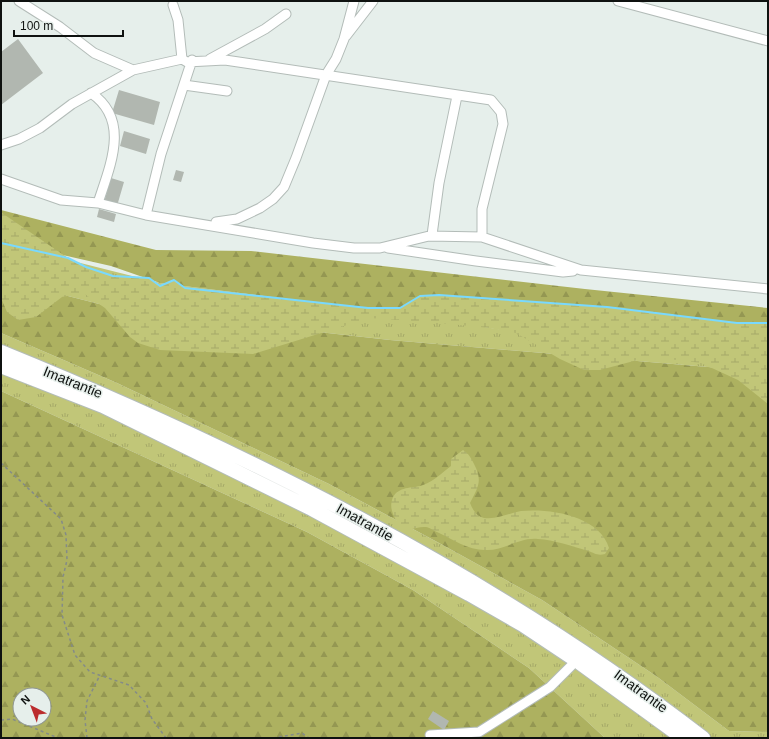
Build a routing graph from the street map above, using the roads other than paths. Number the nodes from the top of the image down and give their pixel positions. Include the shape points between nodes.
1 (19, 1) edge
2 (354, 1) edge
3 (373, 1) edge
4 (618, 1) edge
5 (173, 4) dead end
6 (286, 14) dead end
7 (344, 39) junction
8 (768, 41) edge
9 (182, 59) junction
10 (192, 60) junction
11 (207, 60) junction
12 (133, 70) junction
13 (326, 75) junction
14 (184, 85) junction
15 (227, 91) dead end
16 (91, 93) junction
17 (457, 96) junction
18 (1, 145) edge
19 (1, 179) edge
20 (98, 203) junction
21 (146, 215) junction
22 (198, 222) junction
23 (432, 235) junction
24 (482, 237) junction
25 (384, 247) junction
26 (581, 270) junction
27 (768, 289) edge
28 (1, 352) edge
29 (1, 366) edge
30 (576, 661) junction
31 (430, 735) dead end
32 (683, 738) edge
33 (703, 738) edge

1 - 12 lane via 94,53
2 - 7 lane
3 - 7 lane
4 - 8 lane
5 - 9 lane via 178,20
6 - 11 lane
7 - 13 lane
9 - 10 lane via 187,62
9 - 12 lane
10 - 11 lane
10 - 14 lane
11 - 13 lane via 225,60
12 - 16 lane
13 - 17 lane
13 - 22 lane via 284,187 273,199 237,219
14 - 15 lane
14 - 21 lane via 161,154
16 - 18 lane via 40,128
16 - 20 lane via 102,100 108,109 113,122 114,137 114,151
17 - 23 lane via 436,198
17 - 24 lane via 491,100 501,112 503,124 482,209
19 - 20 lane via 61,200
20 - 21 lane
21 - 22 lane
22 - 25 lane via 354,248
23 - 24 lane
23 - 25 lane
24 - 26 lane
25 - 26 lane via 461,260 563,272
26 - 27 lane
28 - 33 highway, Imatrantie via 108,396 319,497 476,583 587,653 644,692
29 - 30 highway, Imatrantie via 103,406 312,508 469,594
30 - 31 lane via 550,687 479,732
30 - 32 highway, Imatrantie

